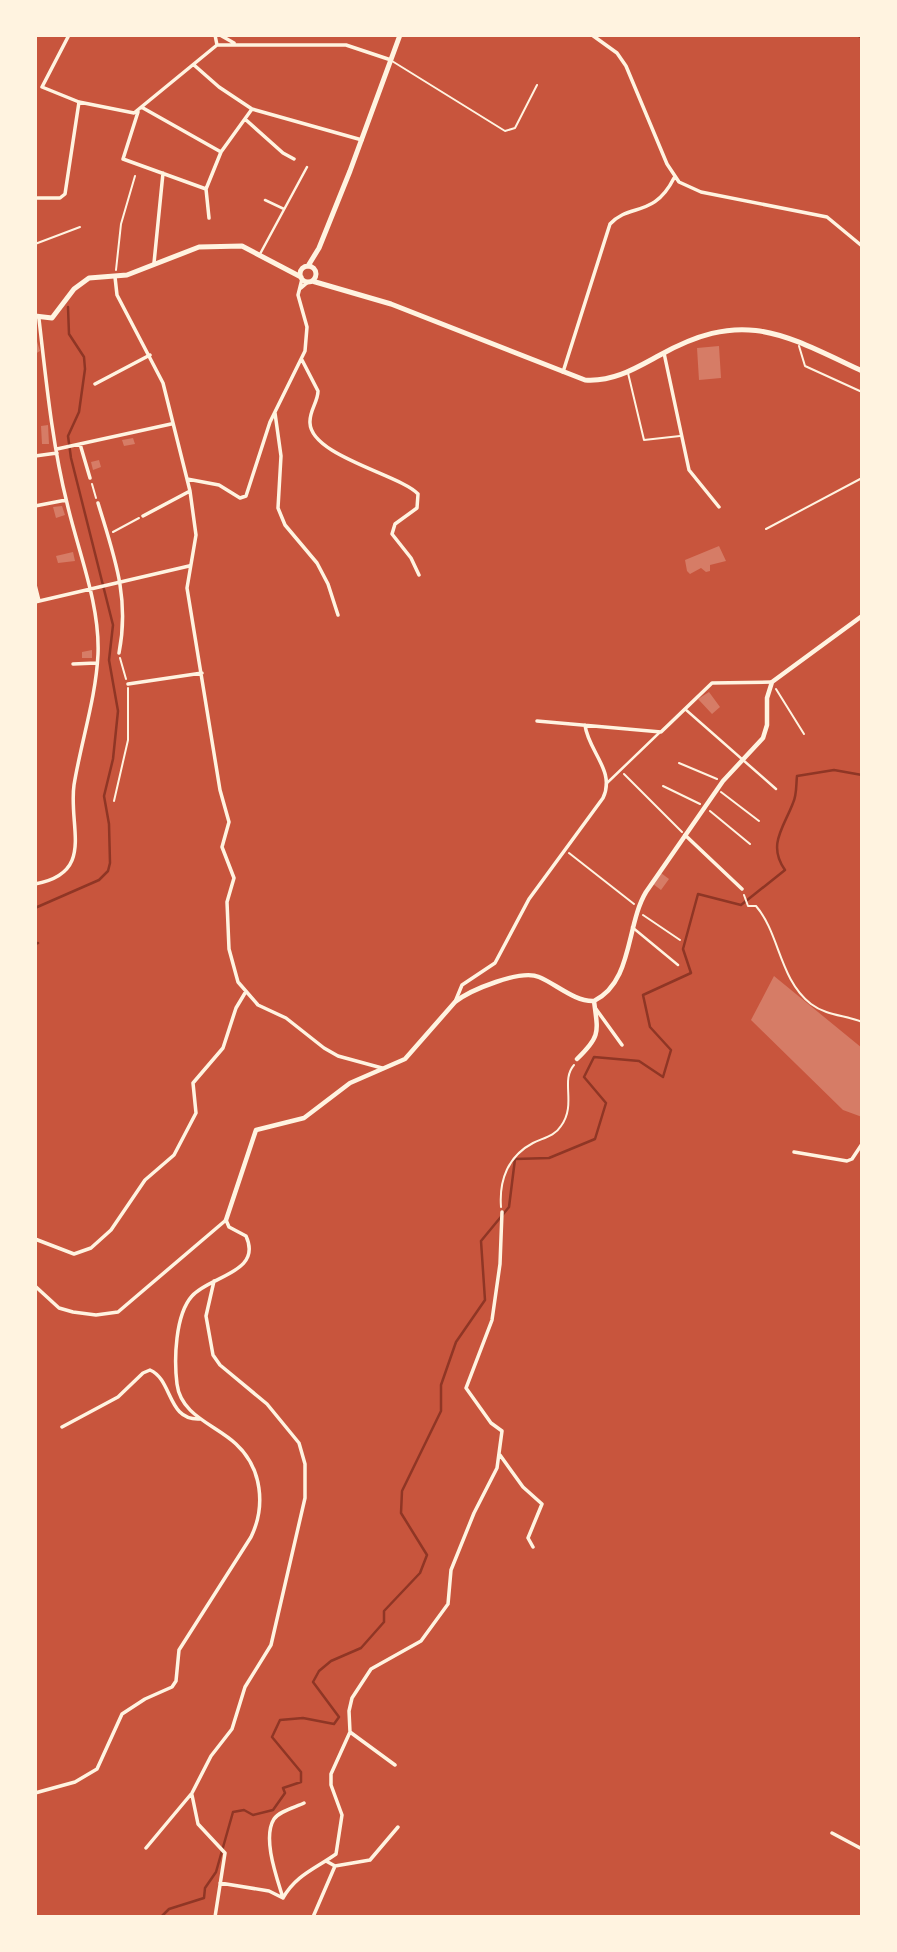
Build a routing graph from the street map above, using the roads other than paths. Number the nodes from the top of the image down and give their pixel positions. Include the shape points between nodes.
1 (69, 35) edge
2 (215, 35) edge
3 (220, 35) edge
4 (400, 35) edge
5 (592, 35) edge
6 (235, 44) junction
7 (217, 45) junction
8 (391, 60) junction
9 (193, 64) junction
10 (537, 85) dead end
11 (79, 102) junction
12 (143, 108) junction
13 (252, 108) junction
14 (138, 113) junction
15 (245, 119) junction
16 (362, 140) junction
17 (221, 152) junction
18 (294, 159) dead end
19 (307, 167) dead end
20 (163, 173) junction
21 (674, 178) junction
22 (206, 189) junction
23 (35, 198) edge
24 (265, 200) dead end
25 (284, 209) junction
26 (209, 218) dead end
27 (862, 246) edge
28 (319, 248) junction
29 (260, 254) junction
30 (154, 263) junction
31 (305, 267) junction
32 (289, 271) junction
33 (115, 276) junction
34 (309, 277) junction
35 (37, 318) edge
36 (798, 341) junction
37 (664, 353) junction
38 (150, 355) junction
39 (302, 360) junction
40 (862, 371) edge
41 (628, 373) junction
42 (563, 374) junction
43 (95, 384) dead end
44 (862, 392) edge
45 (275, 411) junction
46 (171, 424) junction
47 (681, 436) junction
48 (77, 444) junction
49 (57, 451) junction
50 (35, 456) edge
51 (90, 478) road end
52 (862, 478) edge
53 (187, 479) junction
54 (190, 491) junction
55 (66, 500) junction
56 (98, 503) road end
57 (35, 506) edge
58 (719, 507) dead end
59 (143, 516) road end
60 (766, 529) dead end
61 (189, 566) junction
62 (419, 575) dead end
63 (121, 581) junction
64 (35, 585) edge
65 (89, 588) junction
66 (37, 601) edge
67 (338, 614) dead end
68 (862, 616) edge
69 (119, 653) road end
70 (96, 663) junction
71 (74, 664) dead end
72 (202, 673) junction
73 (772, 682) junction
74 (128, 684) road end
75 (685, 709) junction
76 (537, 721) dead end
77 (585, 724) junction
78 (661, 732) junction
79 (740, 761) junction
80 (606, 784) junction
81 (776, 789) dead end
82 (685, 835) junction
83 (35, 884) edge
84 (742, 889) dead end
85 (632, 927) junction
86 (678, 965) dead end
87 (245, 993) junction
88 (455, 1002) junction
89 (595, 1004) junction
90 (622, 1045) dead end
91 (578, 1059) road end
92 (384, 1069) junction
93 (862, 1144) edge
94 (794, 1152) dead end
95 (502, 1212) road end
96 (226, 1220) junction
97 (35, 1239) edge
98 (214, 1281) junction
99 (35, 1286) edge
100 (200, 1419) junction
101 (62, 1427) dead end
102 (500, 1455) junction
103 (533, 1547) dead end
104 (350, 1732) junction
105 (395, 1766) dead end
106 (35, 1793) edge
107 (192, 1793) junction
108 (304, 1803) dead end
109 (398, 1827) dead end
110 (832, 1833) dead end
111 (146, 1848) dead end
112 (862, 1849) edge
113 (326, 1861) junction
114 (335, 1866) junction
115 (220, 1883) junction
116 (283, 1898) junction
117 (215, 1917) edge
118 (313, 1917) edge

1 - 11 street via 43,88
2 - 7 street
3 - 6 street
4 - 8 main road
5 - 21 street via 617,53 626,66
6 - 7 street
6 - 8 street via 346,45
7 - 9 street
8 - 10 lane via 505,131 515,128
8 - 16 main road
9 - 12 street
9 - 13 street
11 - 14 street
11 - 23 street via 65,194
12 - 14 street
12 - 17 street
13 - 15 street
13 - 16 street
14 - 20 street via 122,156 127,162
15 - 17 street
15 - 18 street
16 - 28 main road
17 - 22 street
19 - 25 street
20 - 22 street
20 - 30 street
21 - 27 street via 701,192 827,217
21 - 42 street via 651,205 610,224
22 - 26 street
24 - 25 street
25 - 29 street
28 - 31 main road
28 - 34 main road
29 - 30 main road via 242,246 211,245
29 - 32 main road
30 - 33 main road
31 - 32 main road
31 - 34 main road
31 - 34 main road
32 - 34 main road
33 - 35 main road via 89,278 74,289 56,316
33 - 38 street via 117,295
34 - 39 street via 299,290 307,332
34 - 42 main road via 391,304
35 - 49 street
36 - 37 main road via 762,330 737,329 701,334
36 - 40 main road
36 - 44 lane via 805,366
37 - 41 main road
37 - 47 street
38 - 43 street
38 - 46 street via 163,383
39 - 45 street
39 - 62 street via 318,391 310,419 314,433 355,464 418,494 417,508 395,524 392,534
41 - 42 main road via 591,381
41 - 47 lane via 644,440
45 - 53 street via 247,494 241,498 219,485
45 - 67 street via 281,456 278,508 285,525 317,563
46 - 48 street
46 - 53 street
47 - 58 street via 689,470
48 - 49 street
48 - 51 street
49 - 50 street
49 - 55 street
52 - 60 lane
53 - 54 street
54 - 59 street
54 - 61 street via 196,531
55 - 57 street
55 - 65 street
56 - 63 street
61 - 63 street
61 - 72 street via 187,588
63 - 65 street
63 - 69 street via 125,615
64 - 66 street
65 - 66 street
65 - 70 street
68 - 73 street
70 - 71 street
70 - 83 street via 74,785 76,852 54,879
72 - 74 street
72 - 87 street via 229,822 222,845 234,878 227,902 230,959
73 - 75 street via 712,683
73 - 79 street via 766,732
75 - 78 street
75 - 79 street
76 - 77 street
77 - 78 street
77 - 80 street via 606,772
78 - 80 street
79 - 81 street
79 - 82 street
80 - 88 street via 597,808 529,899 498,958 462,985
82 - 84 street
82 - 85 street via 637,909
85 - 86 street
85 - 89 street via 616,979
87 - 92 street via 262,1009 286,1018 334,1054
87 - 97 street via 223,1048 193,1083 198,1107 174,1155 145,1180 111,1230 91,1248 74,1254
88 - 89 street via 477,989 534,975
88 - 92 street via 409,1056
89 - 90 street
89 - 91 street via 597,1035
92 - 96 street via 350,1083 304,1118 256,1130
93 - 94 street via 847,1161
95 - 102 street via 492,1320 466,1388 502,1432
96 - 98 street via 231,1229 246,1236 249,1254 240,1268
96 - 99 street via 125,1308 96,1315 59,1308
98 - 100 street via 190,1299 178,1342 178,1391
98 - 107 street via 206,1316 215,1358 286,1424 302,1452 306,1481 303,1520 271,1645 245,1687 232,1730 211,1755
100 - 101 street via 180,1412 150,1370 118,1397
100 - 106 street via 237,1445 253,1466 261,1500 254,1531 179,1650 172,1687 122,1714 97,1769 75,1782
102 - 103 street via 541,1504 528,1538
102 - 104 street via 451,1570 448,1604 421,1640 373,1667 360,1683 349,1711
104 - 105 street
104 - 113 street via 331,1774 342,1830 336,1854
107 - 111 street
107 - 115 street via 198,1824 225,1852
108 - 116 street via 273,1822 271,1859
109 - 114 street via 373,1859
110 - 112 street
113 - 114 street
113 - 116 street via 304,1872
114 - 118 street
115 - 116 street via 269,1891
115 - 117 street

